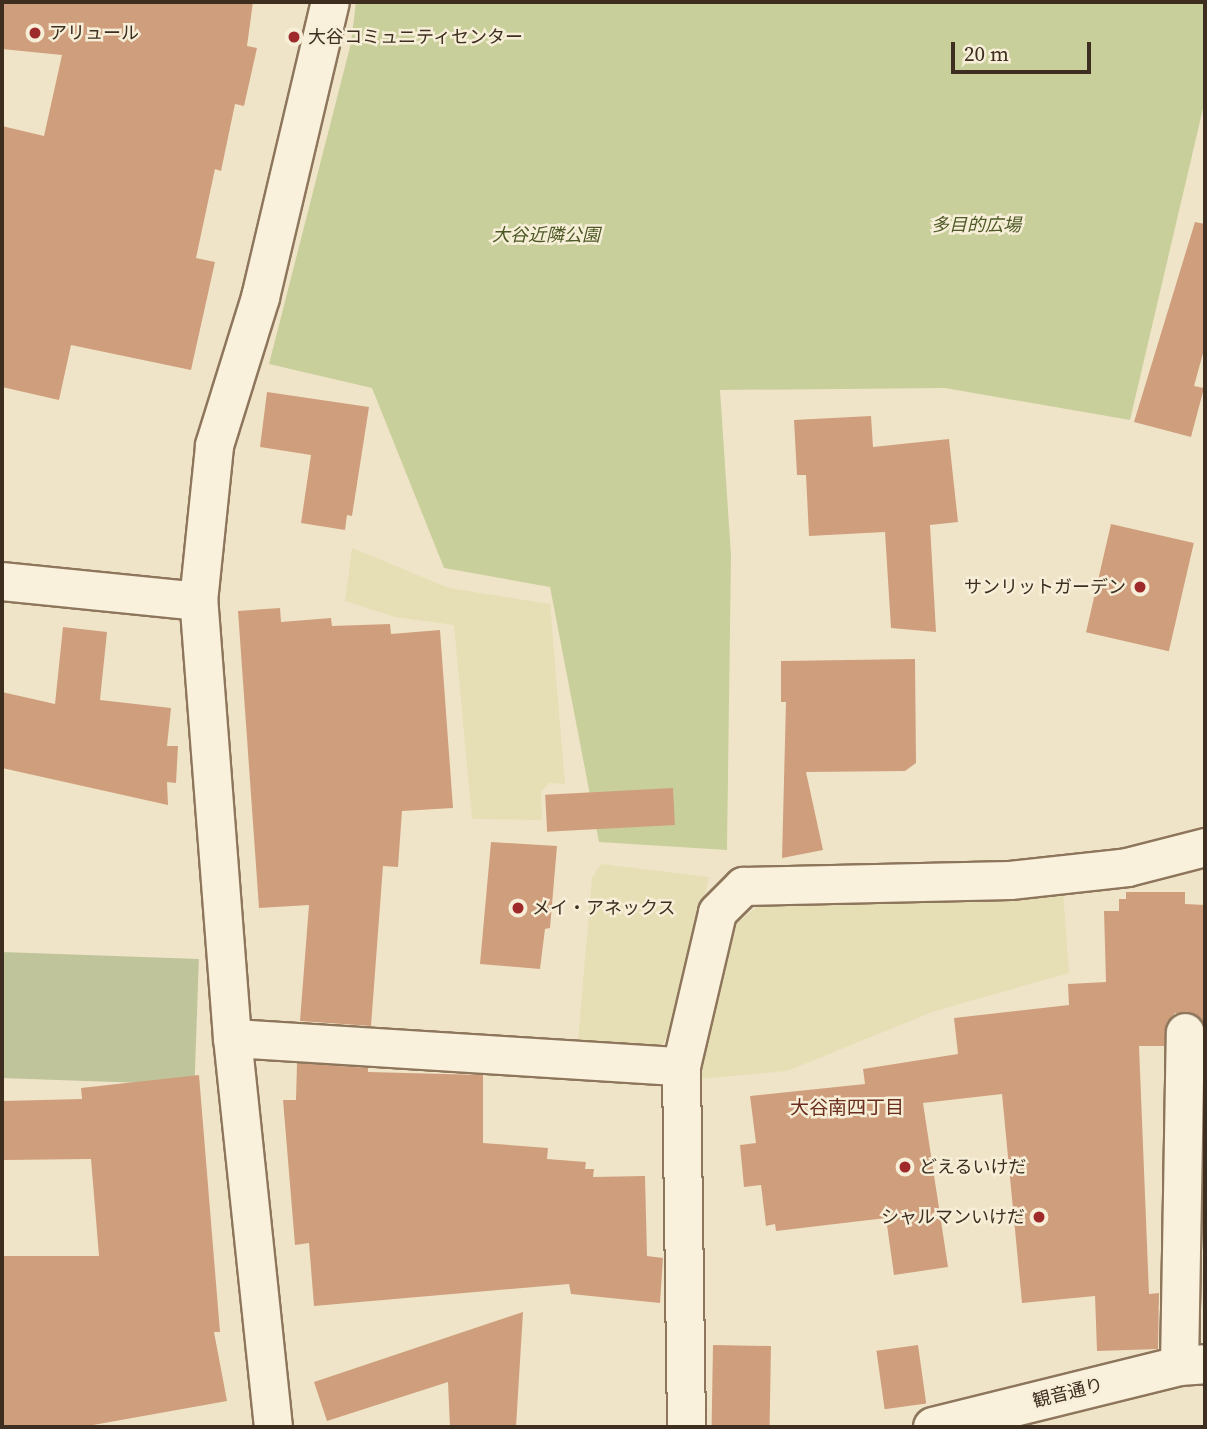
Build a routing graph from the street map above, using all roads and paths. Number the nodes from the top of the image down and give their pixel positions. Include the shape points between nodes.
1 (330, 2) edge
2 (2, 581) edge
3 (198, 601) junction
4 (1205, 847) edge
5 (1185, 1032) dead end
6 (232, 1038) junction
7 (681, 1066) junction
8 (1195, 1079) edge
9 (1192, 1365) edge
10 (273, 1427) edge
11 (686, 1427) edge
12 (933, 1427) edge

1 - 3 street via 260,297 214,445
2 - 3 street
3 - 6 street
4 - 7 street via 1127,867 1010,880 743,886 717,912
5 - 8 street
6 - 7 street
6 - 10 street
7 - 11 street
8 - 9 street
9 - 12 main road, 観音通り

